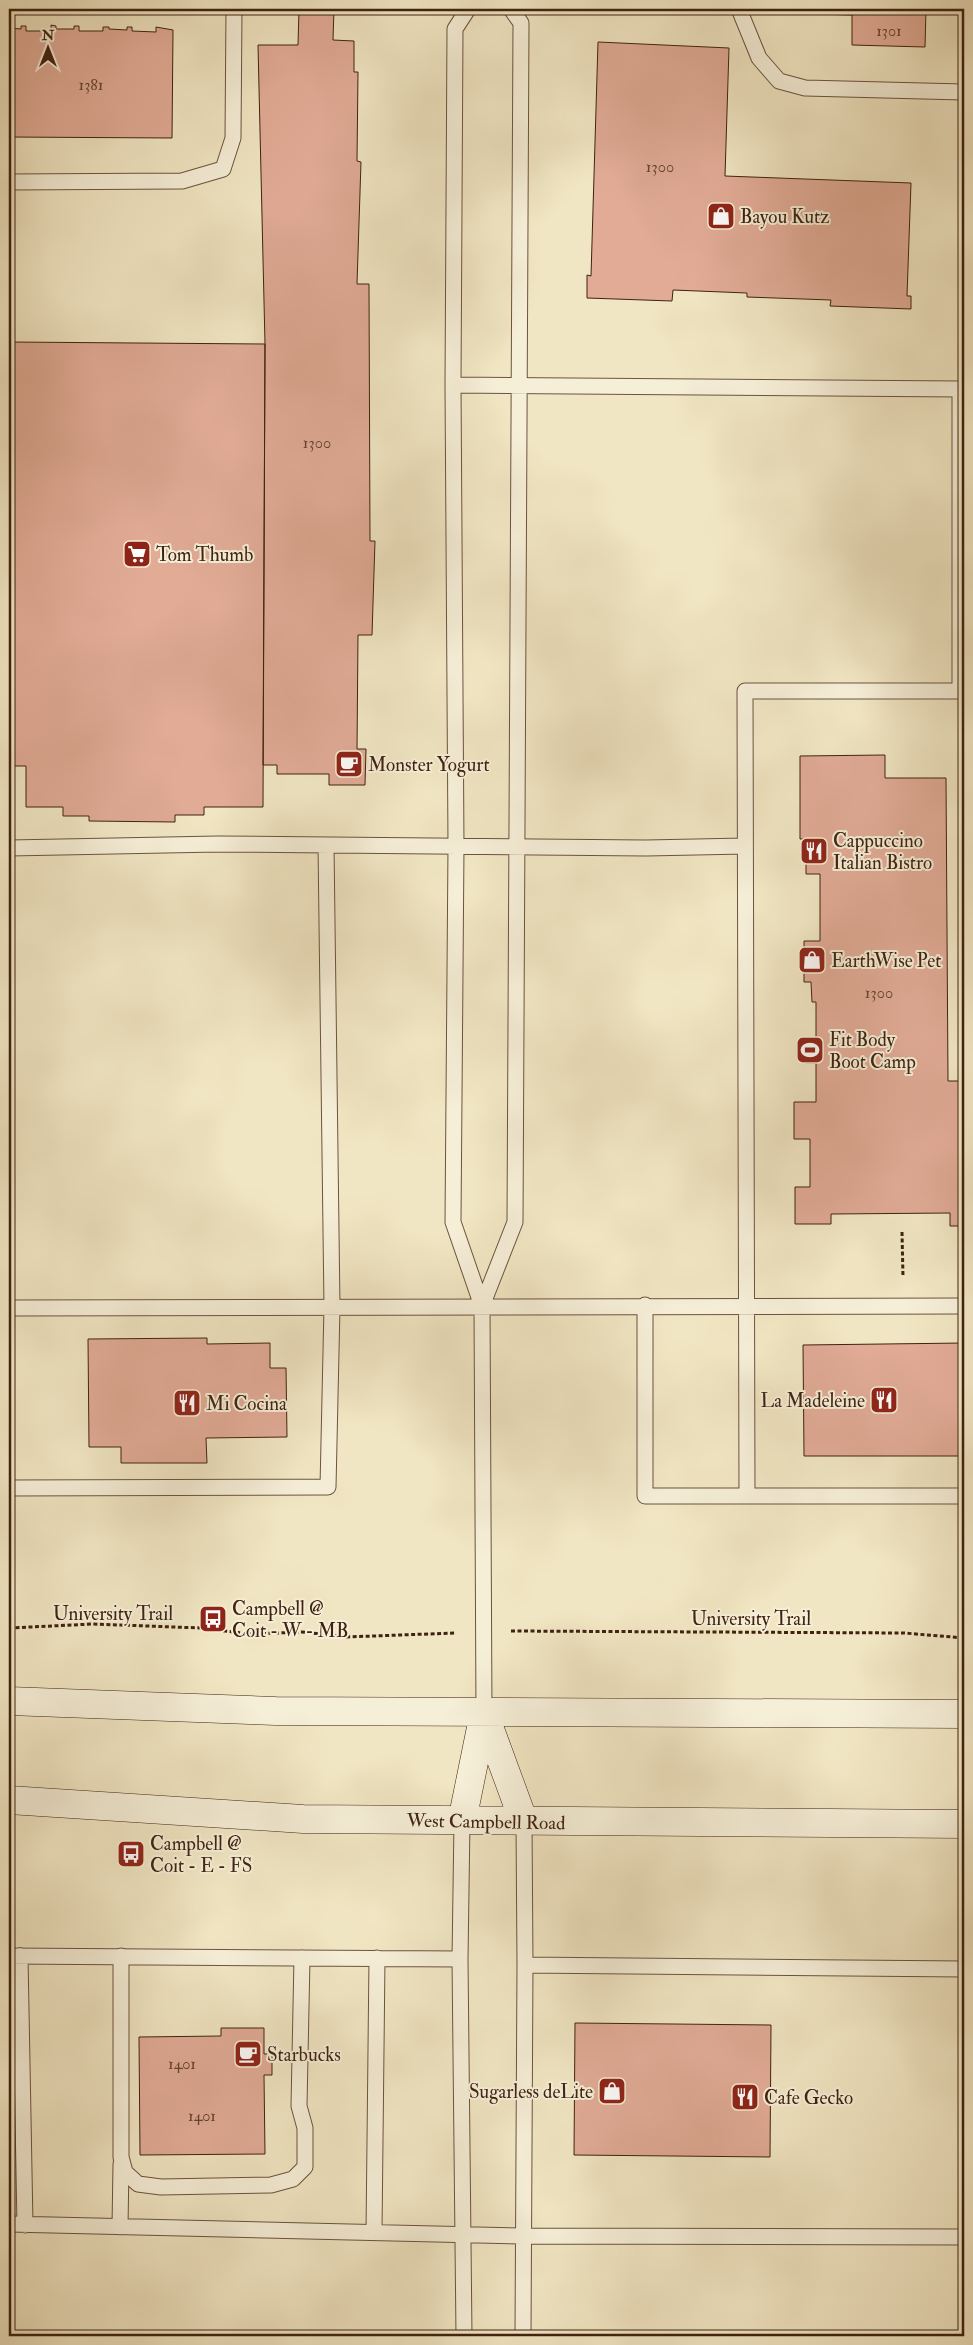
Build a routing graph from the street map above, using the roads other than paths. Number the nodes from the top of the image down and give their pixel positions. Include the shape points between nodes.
1 (234, 9) edge
2 (468, 9) edge
3 (511, 9) edge
4 (739, 9) edge
5 (964, 90) edge
6 (9, 182) edge
7 (453, 384) junction
8 (518, 386) junction
9 (326, 845) junction
10 (456, 846) junction
11 (516, 846) junction
12 (745, 846) junction
13 (9, 848) edge
14 (645, 1305) junction
15 (482, 1306) junction
16 (747, 1306) junction
17 (964, 1306) edge
18 (332, 1307) junction
19 (9, 1308) edge
20 (9, 1488) edge
21 (747, 1496) junction
22 (964, 1496) edge
23 (9, 1701) edge
24 (484, 1714) junction
25 (964, 1714) edge
26 (9, 1800) edge
27 (462, 1821) junction
28 (524, 1822) junction
29 (964, 1824) edge
30 (14, 1956) edge
31 (121, 1956) junction
32 (302, 1958) junction
33 (376, 1958) junction
34 (460, 1959) junction
35 (525, 1966) junction
36 (964, 1969) edge
37 (121, 2157) junction
38 (9, 2224) edge
39 (24, 2225) junction
40 (120, 2227) junction
41 (374, 2232) junction
42 (464, 2234) junction
43 (523, 2236) junction
44 (964, 2237) edge
45 (464, 2336) edge
46 (523, 2336) edge

1 - 6 lane via 233,138 223,169 182,181
2 - 7 lane via 455,29
3 - 8 lane via 521,23
4 - 5 lane via 759,58 779,81 805,88
7 - 8 lane
7 - 10 lane
8 - 11 lane
8 - 12 lane via 960,389 960,691 746,691
9 - 10 lane
9 - 13 lane
9 - 18 lane
10 - 11 lane
10 - 15 lane via 453,1222
11 - 12 lane
11 - 15 lane via 515,1222
12 - 16 lane
14 - 15 lane
14 - 16 lane
14 - 21 lane via 645,1496
15 - 18 lane
15 - 24 lane
16 - 17 lane
16 - 21 lane
18 - 19 lane
18 - 20 lane via 328,1487
21 - 22 lane
23 - 24 main road via 276,1711
24 - 25 main road
24 - 27 main road
24 - 28 main road
26 - 27 main road, West Campbell Road via 303,1819
27 - 28 main road, West Campbell Road
27 - 34 lane
28 - 29 main road, West Campbell Road
28 - 35 lane
30 - 31 lane
30 - 39 lane
31 - 32 lane
31 - 37 lane
32 - 33 lane
32 - 37 lane via 299,2106 305,2128 305,2168 293,2178 271,2185 161,2187 138,2184 125,2172
33 - 34 lane
33 - 41 lane
34 - 42 lane
35 - 36 lane
35 - 43 lane
37 - 40 lane
38 - 39 lane
39 - 40 lane
40 - 41 lane
41 - 42 lane
42 - 43 lane
42 - 45 lane
43 - 44 lane
43 - 46 lane

